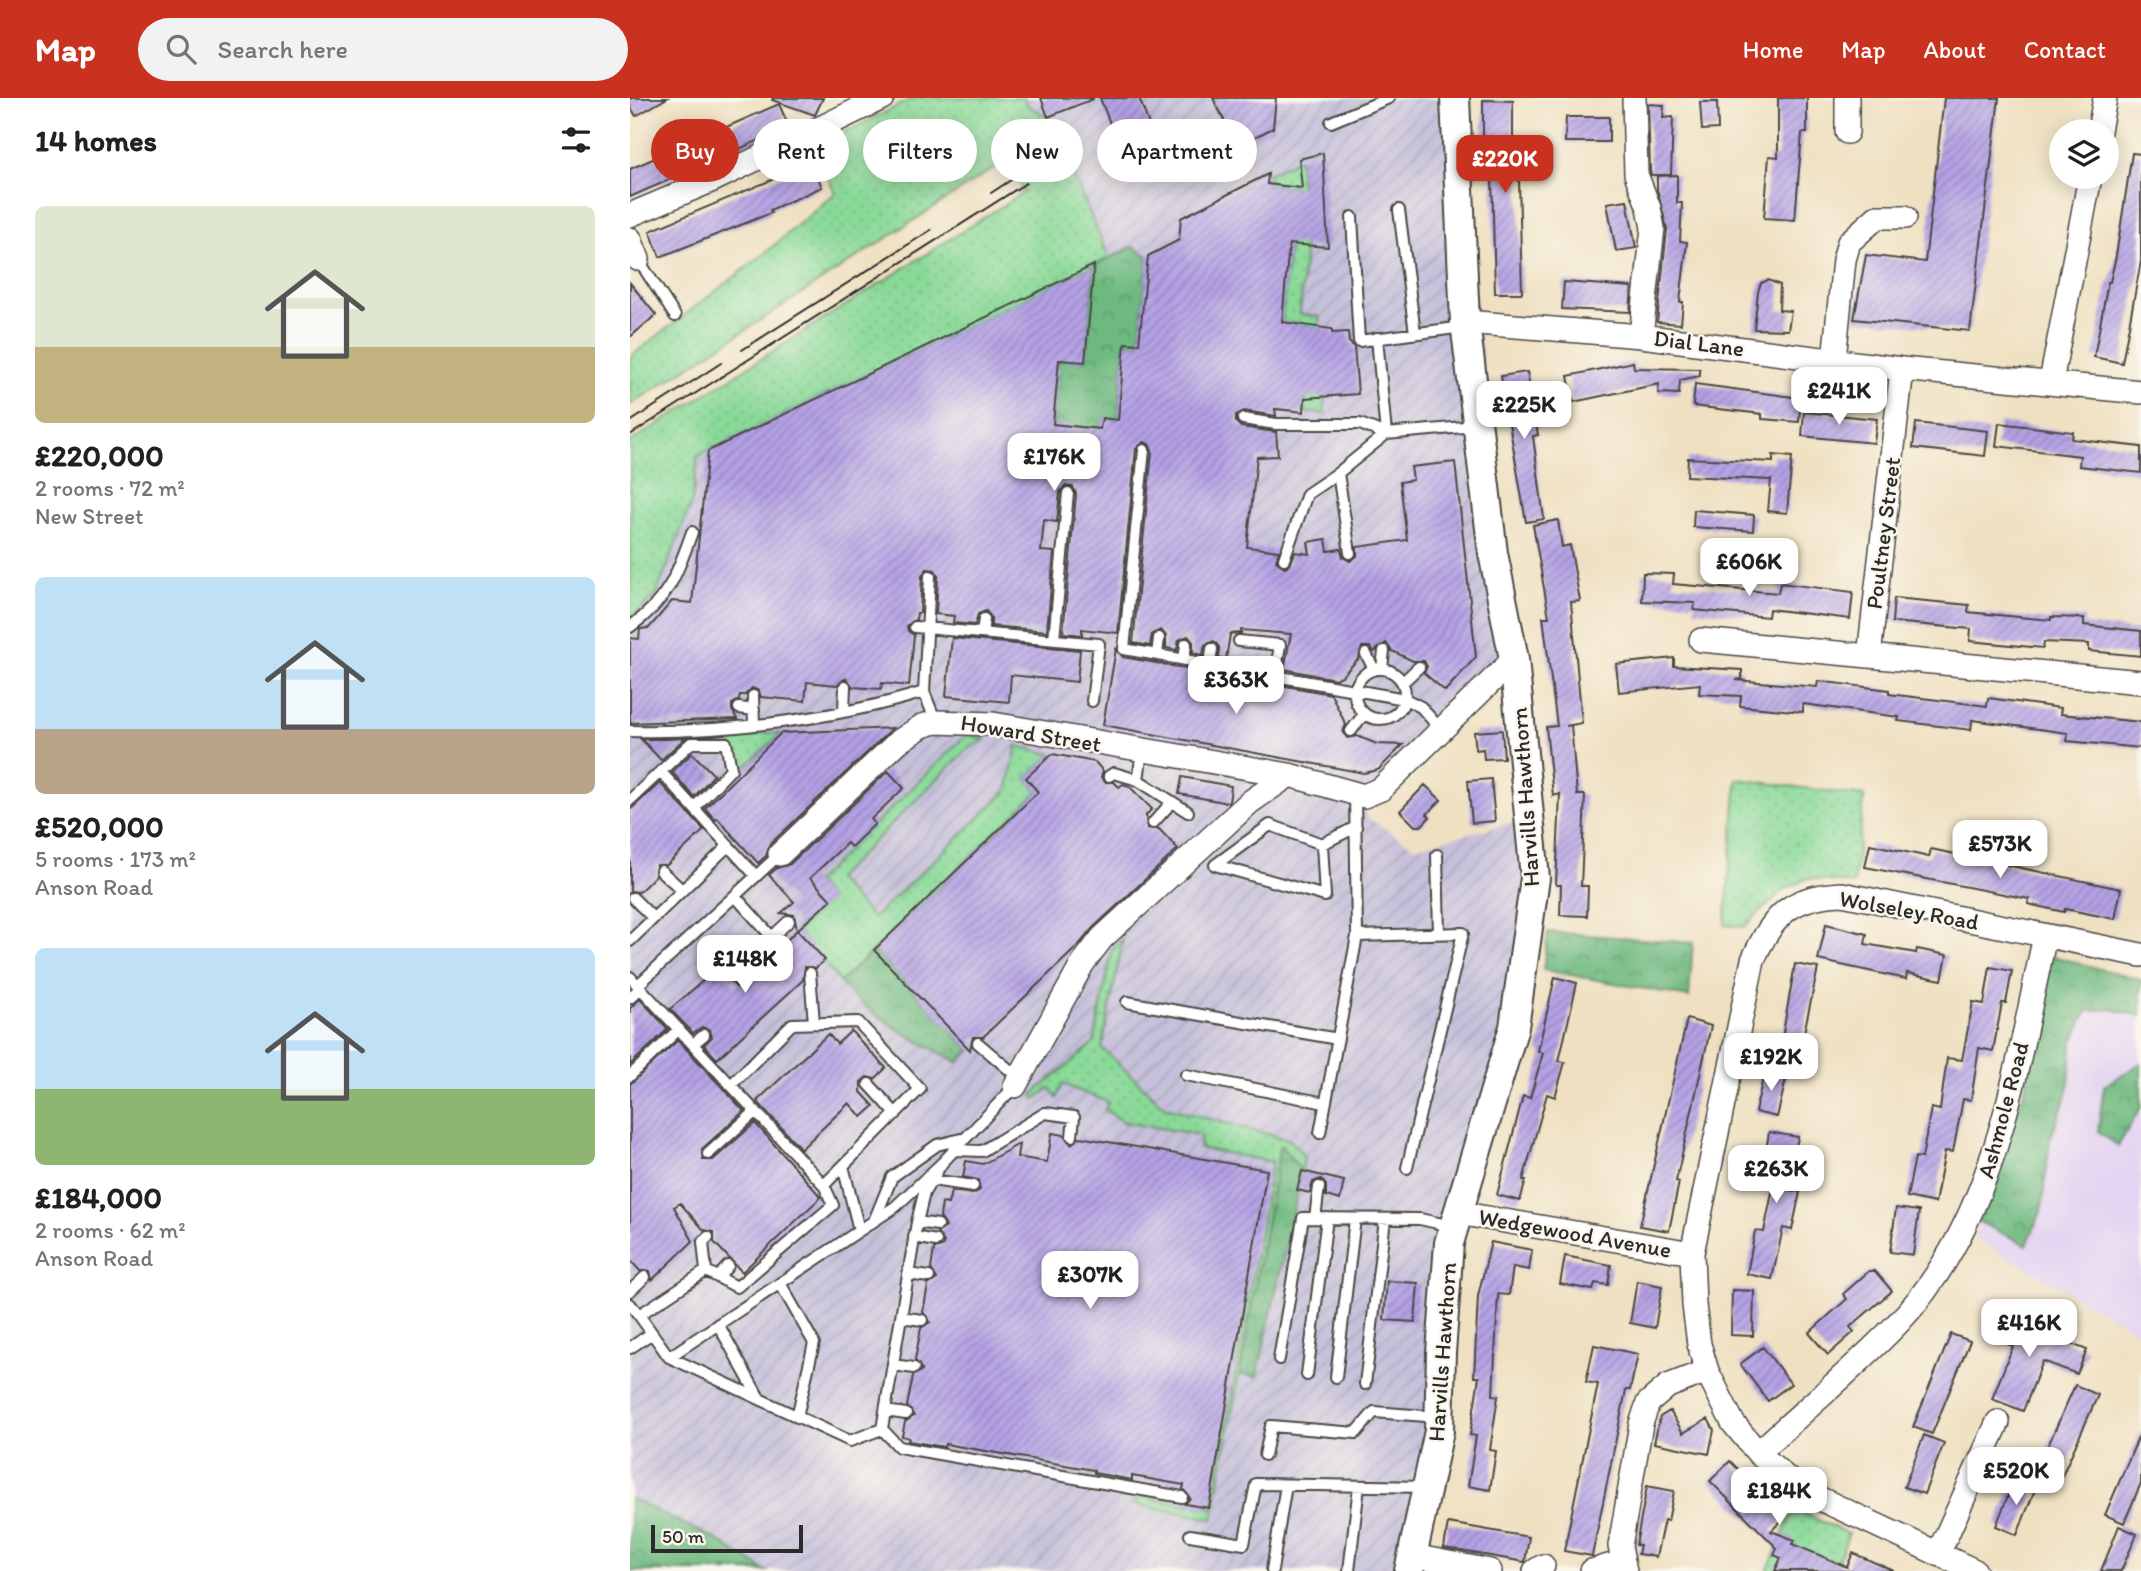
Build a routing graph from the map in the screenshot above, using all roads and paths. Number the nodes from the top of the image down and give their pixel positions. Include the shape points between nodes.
1 (1389, 98) edge
2 (1455, 98) edge
3 (1634, 98) edge
4 (1847, 98) edge
5 (2105, 98) edge
6 (872, 100) edge
7 (2101, 119) edge
8 (1331, 122) dead end
9 (1847, 132) dead end
10 (2088, 189) edge
11 (1399, 210) dead end
12 (630, 215) edge
13 (1352, 216) dead end
14 (1905, 217) dead end
15 (634, 249) edge
16 (675, 316) dead end
17 (1466, 324) junction
18 (1415, 333) junction
19 (1641, 336) junction
20 (1377, 338) junction
21 (1834, 360) junction
22 (1902, 369) junction
23 (2051, 382) junction
24 (2141, 392) edge
25 (1243, 419) dead end
26 (1478, 426) junction
27 (1386, 434) junction
28 (1144, 450) dead end
29 (1338, 473) junction
30 (1068, 494) dead end
31 (692, 532) dead end
32 (1349, 553) dead end
33 (1284, 559) dead end
34 (930, 576) dead end
35 (984, 619) dead end
36 (630, 627) edge
37 (920, 628) junction
38 (1101, 631) dead end
39 (982, 633) junction
40 (1159, 638) dead end
41 (1054, 639) junction
42 (1702, 640) dead end
43 (1239, 641) dead end
44 (1100, 644) junction
45 (1186, 644) dead end
46 (1124, 649) junction
47 (1212, 649) dead end
48 (1384, 650) dead end
49 (1366, 654) dead end
50 (1157, 655) junction
51 (1869, 656) junction
52 (1514, 659) junction
53 (1184, 660) junction
54 (1122, 661) dead end
55 (1210, 664) junction
56 (1419, 667) dead end
57 (1229, 668) junction
58 (1378, 669) junction
59 (1250, 672) junction
60 (1275, 676) junction
61 (1227, 680) dead end
62 (1402, 682) junction
63 (2141, 682) edge
64 (1248, 684) dead end
65 (845, 686) dead end
66 (1355, 691) junction
67 (923, 692) junction
68 (753, 696) dead end
69 (1405, 699) junction
70 (1092, 701) dead end
71 (739, 708) dead end
72 (754, 710) junction
73 (844, 711) junction
74 (1364, 714) junction
75 (936, 722) junction
76 (754, 724) junction
77 (1441, 730) junction
78 (630, 731) edge
79 (1351, 731) dead end
80 (1142, 751) junction
81 (660, 772) junction
82 (1289, 775) junction
83 (1109, 776) dead end
84 (1138, 780) junction
85 (1356, 794) junction
86 (630, 800) edge
87 (1172, 802) junction
88 (694, 808) junction
89 (1188, 812) dead end
90 (1153, 823) dead end
91 (1356, 827) junction
92 (1322, 844) junction
93 (728, 846) junction
94 (780, 854) joint
95 (1437, 855) dead end
96 (661, 871) dead end
97 (756, 876) junction
98 (682, 890) junction
99 (735, 896) junction
100 (633, 898) dead end
101 (653, 918) junction
102 (789, 921) dead end
103 (1439, 933) junction
104 (1357, 936) junction
105 (2045, 936) junction
106 (631, 938) edge
107 (2141, 956) edge
108 (810, 973) dead end
109 (636, 983) edge
110 (630, 998) edge
111 (1127, 1002) dead end
112 (814, 1023) junction
113 (679, 1029) junction
114 (704, 1035) dead end
115 (1338, 1039) junction
116 (978, 1043) dead end
117 (693, 1044) junction
118 (1186, 1075) dead end
119 (630, 1076) edge
120 (1017, 1082) junction
121 (731, 1084) junction
122 (869, 1084) dead end
123 (1325, 1103) junction
124 (755, 1111) junction
125 (896, 1114) junction
126 (1320, 1133) dead end
127 (1072, 1136) dead end
128 (961, 1139) junction
129 (953, 1150) junction
130 (708, 1154) dead end
131 (942, 1163) junction
132 (843, 1166) junction
133 (1407, 1168) dead end
134 (932, 1180) junction
135 (824, 1185) junction
136 (973, 1186) dead end
137 (1319, 1187) dead end
138 (1315, 1218) junction
139 (1327, 1218) junction
140 (1355, 1219) junction
141 (1385, 1219) junction
142 (1456, 1220) junction
143 (874, 1221) junction
144 (917, 1222) junction
145 (938, 1225) dead end
146 (859, 1230) junction
147 (708, 1237) dead end
148 (914, 1237) junction
149 (936, 1241) dead end
150 (1692, 1253) junction
151 (728, 1266) dead end
152 (706, 1271) junction
153 (908, 1274) junction
154 (645, 1276) dead end
155 (718, 1277) junction
156 (929, 1277) dead end
157 (780, 1283) junction
158 (630, 1291) edge
159 (630, 1304) edge
160 (639, 1315) junction
161 (901, 1317) junction
162 (922, 1320) dead end
163 (718, 1324) junction
164 (652, 1333) junction
165 (630, 1348) edge
166 (669, 1357) junction
167 (1279, 1359) dead end
168 (893, 1365) junction
169 (914, 1368) dead end
170 (1707, 1371) junction
171 (1307, 1375) dead end
172 (1336, 1377) dead end
173 (1365, 1384) dead end
174 (760, 1399) junction
175 (886, 1410) junction
176 (906, 1414) dead end
177 (797, 1416) junction
178 (1439, 1417) junction
179 (1998, 1422) dead end
180 (882, 1430) junction
181 (1758, 1453) junction
182 (1265, 1455) dead end
183 (1286, 1485) junction
184 (1359, 1486) junction
185 (1429, 1488) junction
186 (1182, 1497) dead end
187 (1190, 1535) dead end
188 (1938, 1554) junction
189 (1411, 1563) edge
190 (1624, 1566) edge
191 (1272, 1570) edge
192 (1349, 1571) edge
193 (1490, 1571) edge
194 (1592, 1571) edge
195 (1975, 1571) edge

1 - 8 lane
2 - 17 street, Harvills Hawthorn
3 - 19 street via 1636,174 1653,228
4 - 9 street
5 - 7 street
6 - 12 street
10 - 23 street
11 - 18 lane
13 - 20 lane via 1359,341
14 - 21 street via 1877,217 1849,242
15 - 16 lane
17 - 18 lane
17 - 19 street, Dial Lane
17 - 26 street, Harvills Hawthorn
18 - 20 lane
19 - 21 street, Dial Lane
20 - 27 lane
21 - 22 street, Dial Lane
22 - 23 street, Dial Lane
22 - 51 street, Poultney Street
23 - 24 street, Dial Lane
25 - 27 lane via 1276,424 1360,424
26 - 27 lane
26 - 52 street, Harvills Hawthorn via 1493,553
27 - 29 lane
28 - 46 lane
29 - 32 lane
29 - 33 lane via 1307,494
30 - 41 lane
31 - 36 lane via 676,579 663,599
34 - 37 lane
35 - 39 lane
37 - 39 lane
37 - 67 lane
38 - 44 lane
39 - 41 lane
40 - 50 lane
41 - 44 lane
42 - 51 street
43 - 60 lane via 1280,645
44 - 70 lane
45 - 53 lane
46 - 50 lane
46 - 54 lane
47 - 55 lane
48 - 58 lane
49 - 58 lane
50 - 53 lane
51 - 63 street
52 - 77 street
52 - 142 street, Harvills Hawthorn via 1535,878 1514,1027
53 - 55 lane
55 - 57 lane
56 - 62 lane
57 - 59 lane
57 - 61 lane
58 - 62 lane via 1397,675
58 - 66 lane via 1360,678
59 - 60 lane
59 - 64 lane
60 - 66 lane via 1310,677
62 - 69 lane
65 - 73 lane
66 - 69 lane
66 - 74 lane via 1355,701
67 - 73 lane
67 - 75 lane
68 - 72 lane
69 - 74 lane via 1388,718
69 - 77 lane via 1421,707
71 - 72 lane
72 - 76 lane
73 - 76 lane
74 - 79 lane
75 - 80 street, Howard Street via 993,724 1110,740
75 - 94 street, Howard Street via 922,726 879,756
76 - 78 lane via 646,725
77 - 85 street via 1381,789 1364,796
80 - 82 street, Howard Street via 1235,758
80 - 84 lane
81 - 86 lane
81 - 88 lane
81 - 88 lane via 691,743 726,743 730,769
82 - 85 street, Howard Street via 1314,777
82 - 120 street via 1250,802 1102,938 1075,970
83 - 84 lane via 1114,773
84 - 87 lane
85 - 91 lane
87 - 89 lane
87 - 90 lane
88 - 93 lane via 716,824
91 - 92 lane
91 - 104 lane
92 - 92 lane via 1270,825 1215,866 1325,896
93 - 97 lane
93 - 98 lane
94 - 97 lane
95 - 103 lane
96 - 98 lane
97 - 99 lane
98 - 101 lane
99 - 102 lane via 776,942
99 - 109 lane
100 - 101 lane
101 - 106 lane
103 - 104 lane
103 - 133 lane via 1463,933
104 - 115 lane
105 - 107 street, Wolseley Road
105 - 150 street, Wolseley Road via 1842,894 1817,895 1778,916 1763,936 1746,988
105 - 181 street, Ashmole Road via 2004,1125 1981,1190 1956,1240 1899,1322
108 - 112 lane
109 - 110 lane
109 - 113 lane via 655,1009
111 - 115 lane
112 - 121 lane via 792,1024
112 - 125 lane via 858,1022 920,1089
113 - 117 lane
113 - 119 lane
114 - 117 lane
115 - 123 lane
116 - 120 lane
117 - 121 lane
118 - 123 lane
120 - 128 lane
121 - 124 lane
122 - 125 lane
123 - 126 lane
124 - 130 lane
124 - 135 lane
125 - 132 lane
127 - 129 lane via 1074,1117 1045,1113 982,1151
128 - 129 lane
128 - 143 lane via 937,1145 892,1177
129 - 131 lane
131 - 134 lane
131 - 143 lane
132 - 135 lane
132 - 146 lane
134 - 136 lane
134 - 144 lane
135 - 155 lane via 833,1205 737,1287
137 - 138 lane
138 - 139 lane
138 - 167 lane via 1303,1217
139 - 140 lane
139 - 171 lane
140 - 141 lane
140 - 172 lane
141 - 142 lane
141 - 173 lane
142 - 150 street, Wedgewood Avenue
142 - 178 street, Harvills Hawthorn via 1446,1276
143 - 146 lane
144 - 145 lane
144 - 148 lane
146 - 157 lane
147 - 152 lane via 703,1242
148 - 149 lane
148 - 153 lane
150 - 170 street, Wolseley Road via 1693,1306
151 - 155 lane
152 - 155 lane
152 - 160 lane
153 - 156 lane
153 - 161 lane
154 - 158 lane
157 - 163 lane
157 - 177 lane via 814,1343
159 - 160 lane
160 - 164 lane
161 - 162 lane
161 - 168 lane
163 - 166 lane
163 - 174 lane
164 - 165 lane
164 - 166 lane
166 - 174 lane
168 - 169 lane
168 - 175 lane
170 - 181 street, Wolseley Road via 1733,1423
170 - 190 street via 1668,1386 1648,1403 1620,1546
174 - 177 lane
175 - 176 lane
175 - 180 lane
177 - 180 lane via 850,1441
178 - 182 lane via 1374,1412 1356,1433 1271,1426
178 - 185 street, Harvills Hawthorn
179 - 188 street
180 - 186 lane via 899,1447 1000,1459
181 - 188 street, Wolseley Road via 1798,1489
183 - 184 lane
183 - 187 lane via 1256,1484 1244,1544
183 - 191 lane
184 - 185 lane
184 - 192 lane
185 - 189 street, Harvills Hawthorn
188 - 195 street, Wolseley Road
189 - 193 street, Harvills Hawthorn
190 - 194 street

